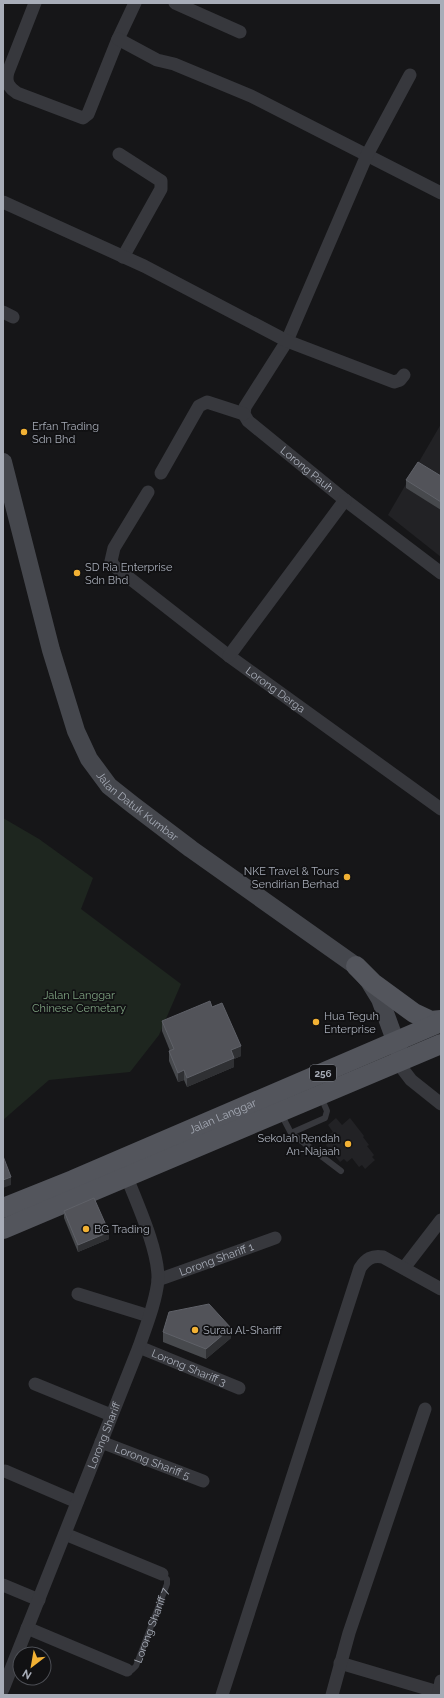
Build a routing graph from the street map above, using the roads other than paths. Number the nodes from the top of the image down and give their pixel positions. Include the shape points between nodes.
1 (34, 3) edge
2 (135, 3) edge
3 (175, 3) edge
4 (240, 32) dead end
5 (118, 39) junction
6 (410, 75) dead end
7 (119, 154) dead end
8 (367, 155) junction
9 (441, 193) edge
10 (3, 202) edge
11 (123, 257) junction
12 (287, 341) junction
13 (404, 375) dead end
14 (244, 414) junction
15 (4, 473) edge
16 (161, 473) dead end
17 (148, 492) dead end
18 (345, 500) junction
19 (441, 573) edge
20 (229, 656) junction
21 (441, 809) edge
22 (356, 966) junction
23 (441, 1021) edge
24 (396, 1042) junction
25 (441, 1044) edge
26 (400, 1062) junction
27 (321, 1095) junction
28 (441, 1104) edge
29 (280, 1113) junction
30 (291, 1132) junction
31 (124, 1168) junction
32 (341, 1171) dead end
33 (3, 1208) edge
34 (441, 1220) edge
35 (3, 1229) edge
36 (275, 1238) dead end
37 (409, 1270) junction
38 (158, 1280) junction
39 (441, 1289) edge
40 (78, 1294) dead end
41 (149, 1316) junction
42 (139, 1347) junction
43 (35, 1384) dead end
44 (239, 1388) dead end
45 (425, 1409) dead end
46 (111, 1416) junction
47 (101, 1442) junction
48 (4, 1471) edge
49 (203, 1481) dead end
50 (77, 1502) junction
51 (65, 1534) junction
52 (162, 1574) joint
53 (3, 1585) edge
54 (38, 1600) junction
55 (28, 1628) junction
56 (340, 1663) junction
57 (127, 1670) joint
58 (3, 1689) edge
59 (439, 1689) edge
60 (222, 1695) edge
61 (332, 1695) edge

1 - 5 street via 7,78 11,90 17,93 81,118 87,116
2 - 5 street
3 - 4 street
5 - 8 street via 151,57 251,96
6 - 8 street
7 - 11 street via 161,180 161,188
8 - 9 street
8 - 12 street
10 - 11 street
11 - 12 street
12 - 13 street via 394,382
12 - 14 street
14 - 16 street via 207,402 202,403
14 - 18 street, Lorong Pauh via 248,421
15 - 22 main road, Jalan Datuk Kumbar via 51,650 76,731 89,759 109,786 133,805
17 - 20 street, Lorong Derga via 114,548 111,561 114,566
18 - 19 street, Lorong Pauh
18 - 20 street
20 - 21 street, Lorong Derga
22 - 23 main road via 373,983 414,1013
22 - 24 main road, Jalan Datuk Kumbar via 380,999
23 - 24 main road, Jalan Langgar / 256
24 - 26 main road, Jalan Datuk Kumbar
24 - 31 main road, Jalan Langgar / 256
25 - 26 main road, Jalan Langgar / 256
26 - 27 main road, Jalan Langgar / 256
26 - 28 street via 411,1080
27 - 29 main road, Jalan Langgar / 256
27 - 30 lane via 327,1111 325,1118
29 - 30 lane
29 - 31 main road, Jalan Langgar / 256
30 - 32 lane
31 - 33 main road, Jalan Langgar / 256
31 - 35 main road, Jalan Langgar / 256
31 - 38 street, Lorong Shariff via 153,1246
34 - 37 street
36 - 38 street, Lorong Shariff 1
37 - 39 street
37 - 60 street via 383,1257 375,1256 364,1262 360,1268
38 - 41 street, Lorong Shariff
40 - 41 street
41 - 42 street, Lorong Shariff
42 - 44 street, Lorong Shariff 3
42 - 46 street, Lorong Shariff
43 - 46 street
45 - 56 street
46 - 47 street, Lorong Shariff
47 - 49 street, Lorong Shariff 5
47 - 50 street, Lorong Shariff
48 - 50 street
50 - 51 street, Lorong Shariff
51 - 52 street, Lorong Shariff 7
51 - 54 street, Lorong Shariff
52 - 57 lane, Lorong Shariff 7 via 167,1579 167,1584 136,1666 132,1670
53 - 54 street
54 - 55 street, Lorong Shariff
55 - 57 street, Lorong Shariff 7
55 - 58 street, Lorong Shariff
56 - 59 street
56 - 61 street

